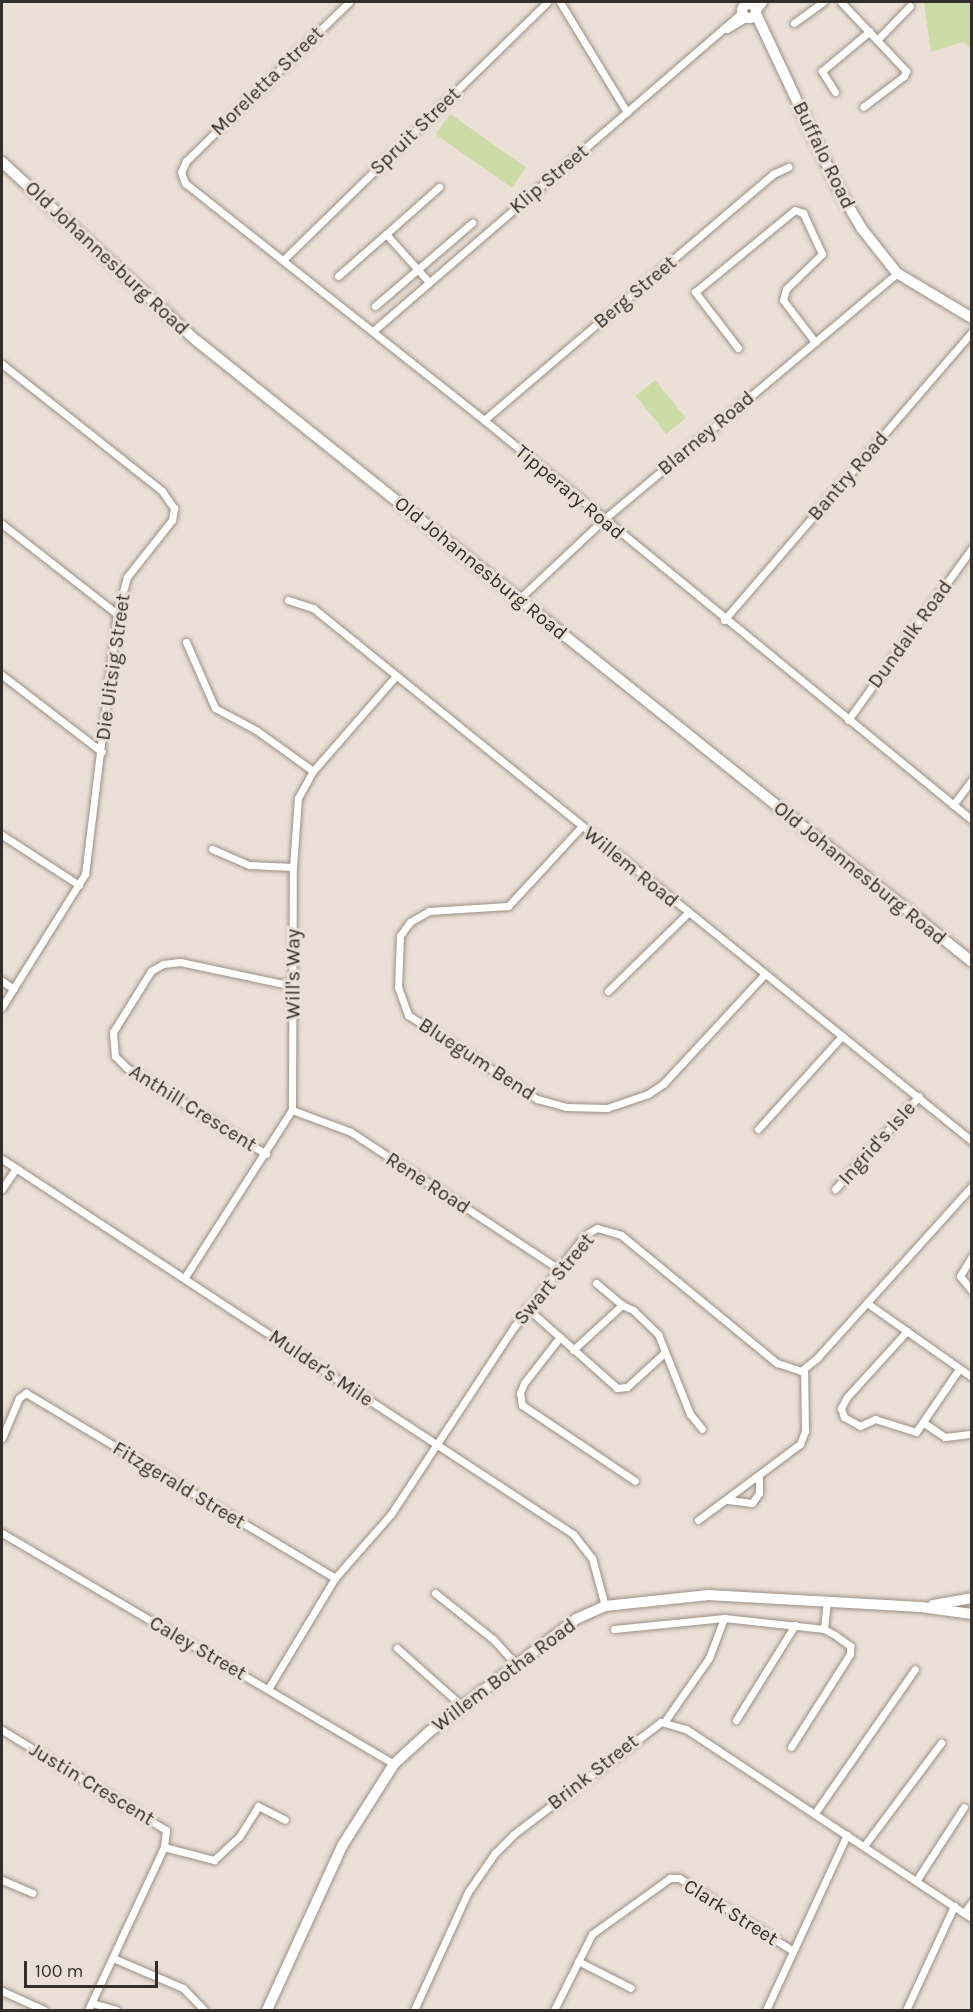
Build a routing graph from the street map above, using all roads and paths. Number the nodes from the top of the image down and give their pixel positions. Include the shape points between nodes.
1 (349, 2) edge
2 (547, 2) edge
3 (560, 2) edge
4 (823, 2) edge
5 (844, 3) edge
6 (910, 6) dead end
7 (750, 8) edge
8 (794, 23) dead end
9 (870, 31) junction
10 (878, 39) junction
11 (835, 93) dead end
12 (863, 107) dead end
13 (627, 112) junction
14 (186, 161) joint
15 (2, 162) edge
16 (788, 167) dead end
17 (440, 187) dead end
18 (472, 223) dead end
19 (386, 234) junction
20 (283, 260) junction
21 (418, 270) junction
22 (897, 273) junction
23 (338, 276) dead end
24 (428, 281) junction
25 (375, 306) dead end
26 (972, 318) edge
27 (372, 331) junction
28 (972, 332) edge
29 (815, 342) junction
30 (738, 348) dead end
31 (2, 364) edge
32 (484, 420) junction
33 (603, 520) junction
34 (2, 524) edge
35 (972, 548) edge
36 (520, 598) junction
37 (288, 600) dead end
38 (117, 614) junction
39 (724, 620) junction
40 (186, 642) dead end
41 (2, 675) edge
42 (396, 676) junction
43 (848, 720) junction
44 (102, 752) junction
45 (313, 771) junction
46 (972, 780) edge
47 (953, 805) junction
48 (972, 820) edge
49 (581, 827) junction
50 (2, 835) edge
51 (212, 849) dead end
52 (293, 867) junction
53 (79, 885) junction
54 (688, 913) junction
55 (972, 962) edge
56 (764, 975) junction
57 (2, 981) edge
58 (293, 986) junction
59 (14, 989) junction
60 (608, 991) dead end
61 (2, 1007) edge
62 (842, 1036) junction
63 (919, 1096) junction
64 (292, 1110) junction
65 (758, 1129) dead end
66 (972, 1141) edge
67 (266, 1154) junction
68 (2, 1159) edge
69 (16, 1168) junction
70 (972, 1186) edge
71 (2, 1189) edge
72 (835, 1189) dead end
73 (972, 1256) edge
74 (557, 1268) junction
75 (185, 1277) junction
76 (596, 1282) dead end
77 (972, 1291) edge
78 (867, 1303) junction
79 (622, 1305) junction
80 (527, 1308) junction
81 (907, 1331) junction
82 (560, 1337) junction
83 (573, 1350) junction
84 (663, 1354) junction
85 (959, 1369) junction
86 (804, 1370) junction
87 (972, 1377) edge
88 (924, 1423) junction
89 (702, 1429) dead end
90 (3, 1433) edge
91 (970, 1434) dead end
92 (435, 1445) junction
93 (759, 1477) junction
94 (635, 1481) dead end
95 (728, 1500) junction
96 (698, 1520) dead end
97 (2, 1533) edge
98 (334, 1578) junction
99 (435, 1593) dead end
100 (972, 1598) edge
101 (827, 1601) junction
102 (605, 1606) junction
103 (921, 1607) junction
104 (972, 1614) edge
105 (724, 1618) junction
106 (795, 1625) junction
107 (614, 1629) dead end
108 (824, 1629) junction
109 (397, 1648) dead end
110 (515, 1663) junction
111 (915, 1669) dead end
112 (268, 1689) junction
113 (462, 1706) junction
114 (736, 1720) dead end
115 (665, 1721) junction
116 (2, 1730) edge
117 (940, 1743) dead end
118 (791, 1747) dead end
119 (394, 1764) junction
120 (964, 1807) dead end
121 (815, 1814) junction
122 (285, 1820) dead end
123 (846, 1835) junction
124 (864, 1846) junction
125 (164, 1847) junction
126 (2, 1880) edge
127 (916, 1881) junction
128 (32, 1893) dead end
129 (972, 1902) edge
130 (954, 1906) junction
131 (964, 1913) junction
132 (972, 1918) edge
133 (793, 1951) junction
134 (113, 1958) junction
135 (578, 1962) junction
136 (631, 1988) dead end
137 (2, 1991) edge
138 (90, 2007) edge
139 (44, 2010) edge
140 (116, 2010) edge
141 (204, 2010) edge
142 (267, 2010) edge
143 (414, 2010) edge
144 (554, 2010) edge
145 (766, 2010) edge
146 (906, 2010) edge

1 - 14 street, Moreletta Street
2 - 20 street, Spruit Street
3 - 13 street
4 - 8 street
5 - 9 street
6 - 10 street
7 - 13 street, Klip Street
7 - 22 main road, Buffalo Road via 849,209
9 - 10 street
9 - 11 street via 822,71
10 - 12 street via 906,73
13 - 24 street, Klip Street
14 - 20 street, Tipperary Road via 181,172 185,183
15 - 36 main road, Old Johannesburg Road via 197,341
16 - 32 street, Berg Street via 773,174
17 - 19 street
18 - 21 street
19 - 21 street
19 - 23 street
20 - 27 street, Tipperary Road
21 - 24 street
21 - 25 street
22 - 26 main road
22 - 29 street, Blarney Road
24 - 27 street, Klip Street
27 - 32 street, Tipperary Road
28 - 39 street, Bantry Road
29 - 30 street via 783,300 786,289 822,254 803,213 795,210 695,292
29 - 33 street, Blarney Road
31 - 38 street, Die Uitsig Street via 173,503 172,520 127,577
32 - 33 street, Tipperary Road
33 - 36 street, Blarney Road
33 - 39 street, Tipperary Road
34 - 38 street
35 - 43 street, Dundalk Road
36 - 55 main road, Old Johannesburg Road
37 - 42 street, Willem Road via 313,608
38 - 44 street, Die Uitsig Street
39 - 43 street, Tipperary Road
40 - 45 street via 218,711 256,730
41 - 44 street
42 - 45 street, Will's Way
42 - 49 street, Willem Road
43 - 47 street, Tipperary Road
44 - 53 street, Die Uitsig Street via 89,857
45 - 52 street, Will's Way via 295,810
46 - 47 street
47 - 48 street, Tipperary Road
49 - 54 street, Willem Road
49 - 56 street, Bluegum Bend via 508,906 429,911 410,922 400,936 398,987 408,1015 537,1099 566,1107 607,1108 648,1094 663,1084
50 - 53 street
51 - 52 street via 249,865
52 - 58 street, Will's Way
53 - 59 street, Die Uitsig Street
54 - 56 street, Willem Road
54 - 60 street
56 - 62 street, Willem Road
57 - 59 street
58 - 64 street, Will's Way
58 - 67 street, Anthill Crescent via 180,962 163,964 151,971 112,1032 115,1056 127,1068
59 - 61 street, Die Uitsig Street
62 - 63 street, Willem Road
62 - 65 street
63 - 66 street, Willem Road
63 - 72 street, Ingrid's Isle
64 - 67 street
64 - 74 street, Rene Road via 351,1132
67 - 75 street
68 - 69 street, Mulder's Mile
69 - 71 street
69 - 75 street, Mulder's Mile
70 - 78 street
73 - 77 street via 960,1276
74 - 80 street, Swart Street
74 - 86 street, Swart Street via 590,1231 612,1231 777,1363
75 - 92 street, Mulder's Mile
76 - 79 street
78 - 81 street
78 - 86 street
79 - 83 street
79 - 84 street via 633,1310 658,1334
80 - 82 street
80 - 92 street, Swart Street
81 - 85 street
81 - 88 street via 847,1397 842,1413 860,1426 875,1419 909,1433 916,1432
82 - 83 street
82 - 94 street via 524,1383 520,1393 522,1405
83 - 84 street via 603,1379 622,1389
84 - 89 street via 690,1414
85 - 87 street
85 - 88 street
86 - 93 street via 804,1437
88 - 91 street via 945,1437
90 - 98 street, Fitzgerald Street via 22,1393
92 - 98 street, Swart Street via 391,1514
92 - 102 street, Mulder's Mile via 581,1541 597,1571
93 - 95 street
93 - 95 street via 759,1493 752,1503
95 - 96 street
97 - 112 street, Caley Street
98 - 112 street, Swart Street
99 - 110 street via 494,1640
100 - 103 main road
101 - 102 main road, Willem Botha Road via 708,1595
101 - 103 main road, Willem Botha Road
101 - 108 street
102 - 110 main road, Willem Botha Road via 553,1633
103 - 104 main road, Willem Botha Road
105 - 106 street
105 - 107 street
105 - 115 street via 709,1658
106 - 108 street
106 - 114 street
108 - 118 street via 844,1641 850,1654
109 - 113 street
110 - 113 main road, Willem Botha Road
111 - 121 street
112 - 119 street, Caley Street
113 - 119 main road, Willem Botha Road
115 - 121 street via 686,1729
115 - 143 street, Brink Street via 654,1724 495,1853 468,1892
116 - 125 street, Justin Crescent via 158,1823 166,1830
117 - 124 street
119 - 142 main road, Willem Botha Road via 342,1846
120 - 127 street
121 - 123 street
122 - 125 street via 258,1806 239,1837 214,1860
123 - 124 street
123 - 133 street
124 - 127 street
125 - 134 street, Justin Crescent
126 - 128 street
127 - 130 street
129 - 131 street
130 - 131 street
130 - 146 street
131 - 132 street
133 - 135 street, Clark Street via 674,1877 658,1883 599,1927
133 - 145 street
134 - 138 street, Justin Crescent
134 - 141 street via 183,1988
135 - 136 street
135 - 144 street, Clark Street
137 - 139 street
138 - 140 street

